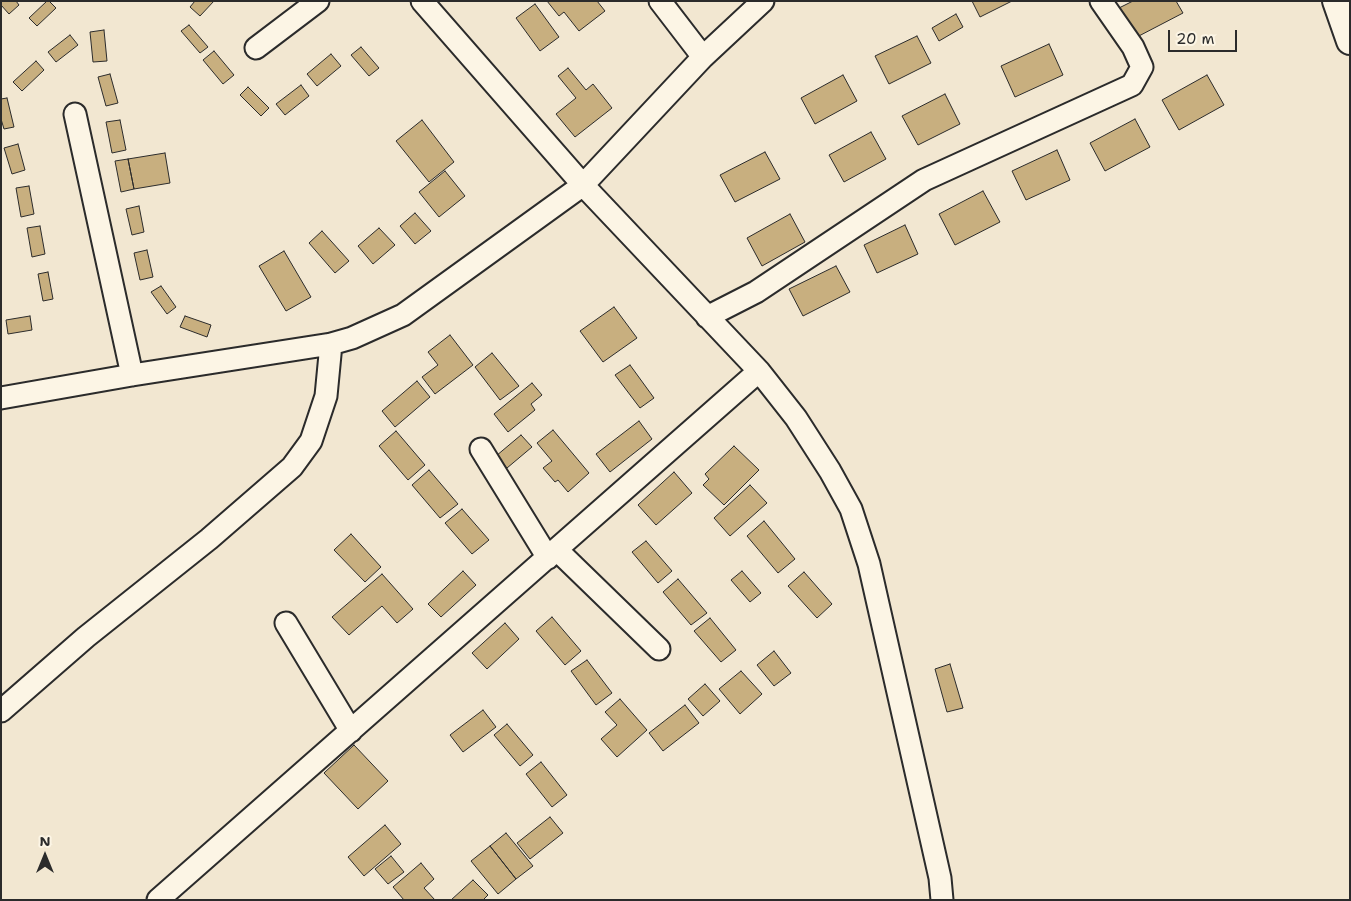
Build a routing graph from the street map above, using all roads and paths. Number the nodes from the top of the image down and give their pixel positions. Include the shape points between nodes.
1 (318, 1) edge
2 (422, 1) edge
3 (660, 1) edge
4 (763, 1) edge
5 (1101, 1) edge
6 (1336, 1) edge
7 (1350, 41) edge
8 (256, 48) dead end
9 (703, 57) junction
10 (75, 114) dead end
11 (583, 185) junction
12 (707, 316) junction
13 (331, 344) junction
14 (759, 371) junction
15 (132, 375) junction
16 (1, 398) edge
17 (481, 448) dead end
18 (552, 554) junction
19 (286, 624) dead end
20 (659, 649) dead end
21 (1, 711) edge
22 (352, 731) junction
23 (158, 900) edge
24 (942, 900) edge

1 - 8 street
2 - 11 street
3 - 9 street
4 - 9 street
5 - 12 street via 1133,47 1142,67 1132,85 924,180 756,292
6 - 7 street
9 - 11 street
10 - 15 street
11 - 12 street
11 - 13 street via 403,315
12 - 14 street
13 - 15 street
13 - 21 street via 326,396 311,441 292,467
14 - 18 street
14 - 24 street via 796,418 851,509 869,564 940,878
15 - 16 street
17 - 18 street
18 - 20 street
18 - 22 street
19 - 22 street
22 - 23 street

